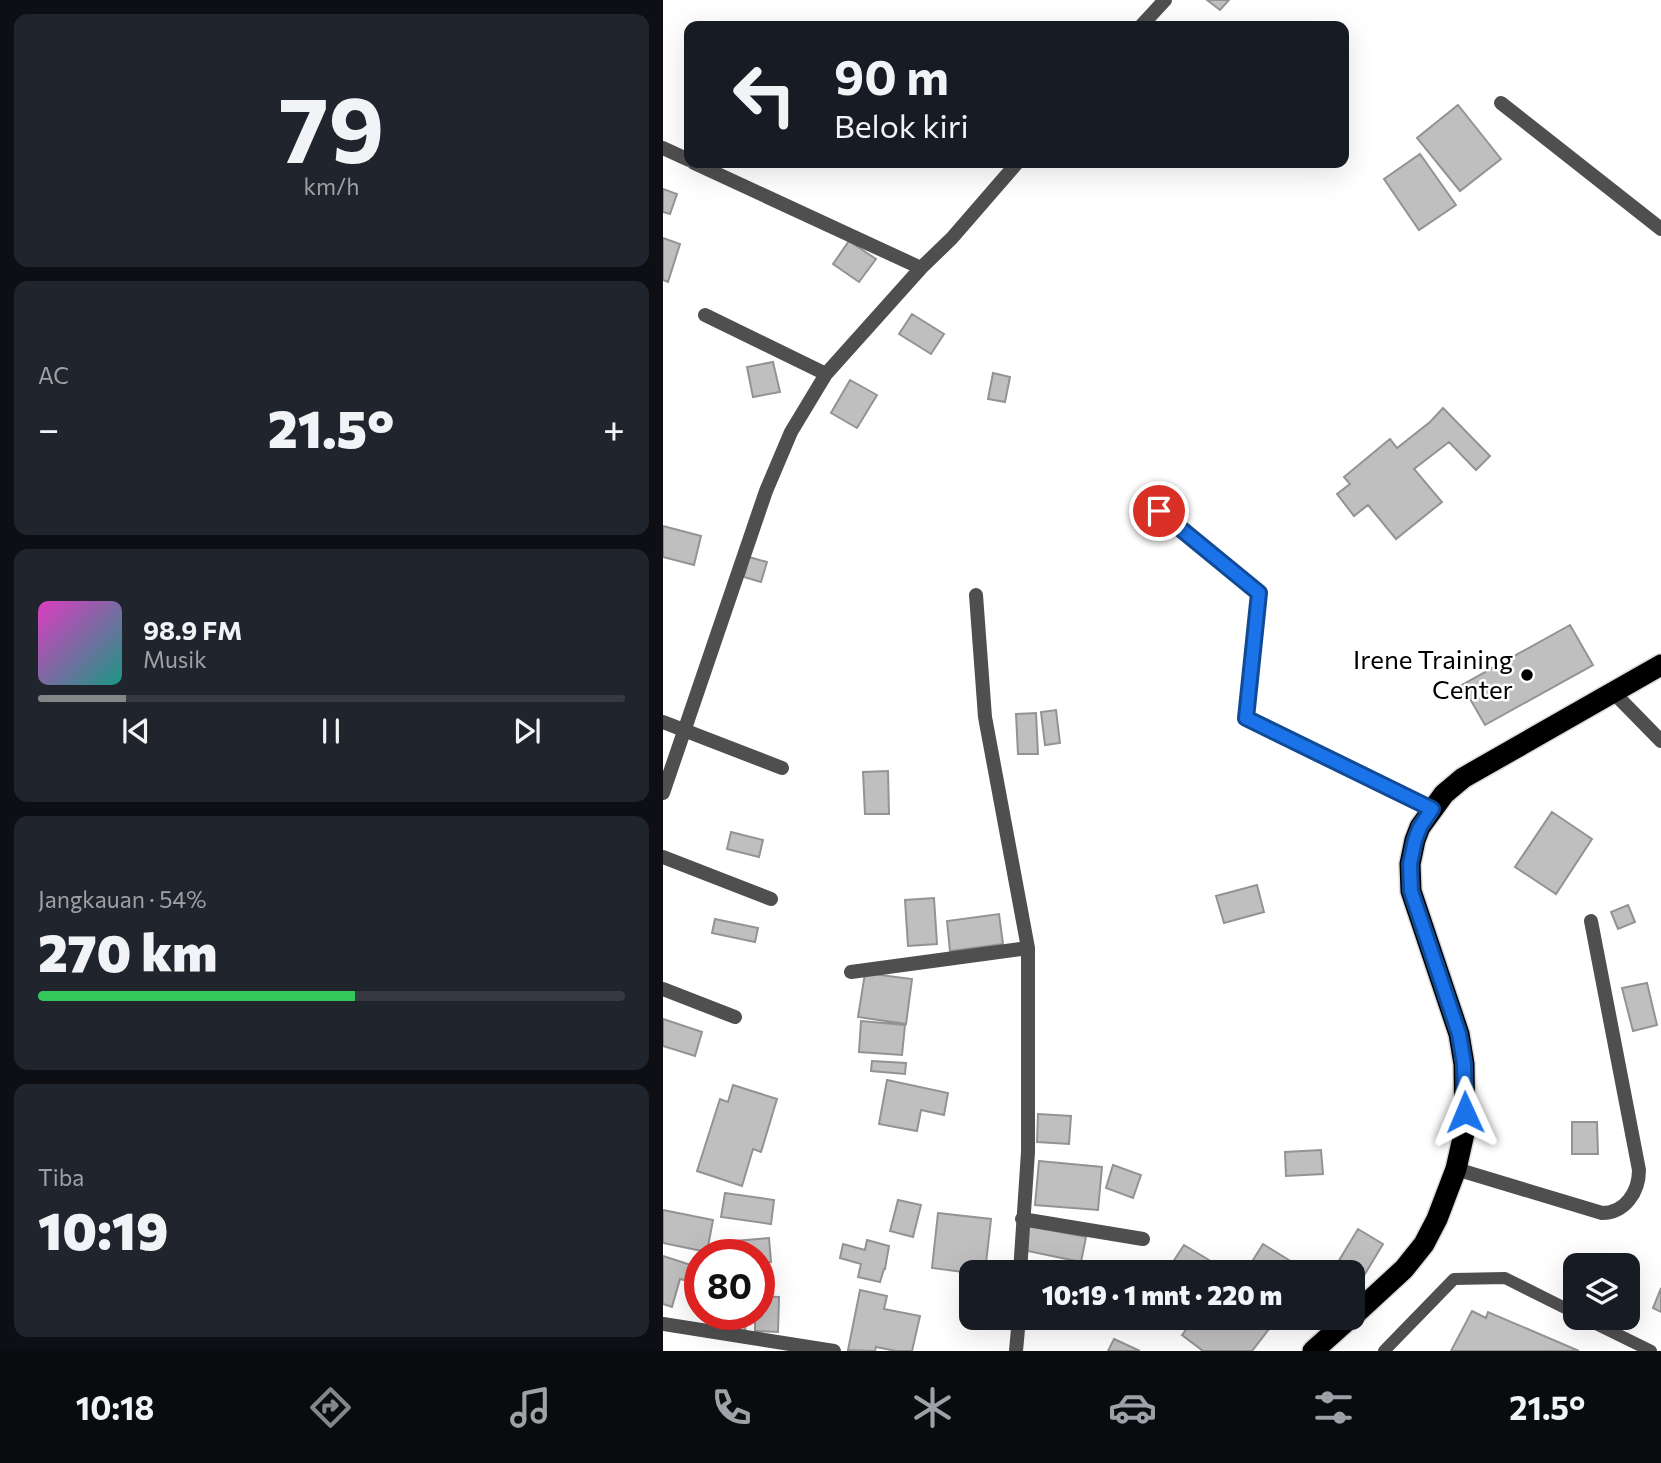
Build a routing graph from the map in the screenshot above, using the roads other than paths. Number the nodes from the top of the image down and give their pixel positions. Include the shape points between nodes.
1 (1165, 0) edge
2 (1146, 21) edge
3 (1501, 103) dead end
4 (663, 148) edge
5 (684, 158) edge
6 (705, 168) edge
7 (1013, 168) edge
8 (1661, 229) edge
9 (921, 268) junction
10 (705, 315) dead end
11 (826, 374) junction
12 (1159, 511) dead end
13 (976, 595) dead end
14 (1661, 665) edge
15 (1614, 693) junction
16 (663, 722) edge
17 (685, 730) junction
18 (1661, 741) edge
19 (781, 768) dead end
20 (663, 793) edge
21 (1432, 809) junction
22 (663, 857) edge
23 (771, 899) dead end
24 (1592, 921) dead end
25 (1028, 948) junction
26 (851, 972) dead end
27 (663, 989) edge
28 (735, 1017) dead end
29 (1456, 1169) junction
30 (1022, 1219) junction
31 (1143, 1239) dead end
32 (1020, 1260) edge
33 (1365, 1304) edge
34 (1563, 1307) edge
35 (663, 1324) edge
36 (1018, 1330) edge
37 (1336, 1330) edge
38 (1608, 1330) edge
39 (834, 1351) edge
40 (1016, 1351) edge
41 (1313, 1351) edge
42 (1384, 1351) edge
43 (1651, 1351) edge

1 - 2 street
3 - 8 street
4 - 5 street
6 - 9 street
7 - 9 street
9 - 11 street
10 - 11 street
11 - 17 street via 791,432 766,491
12 - 21 street via 1259,593 1246,718
13 - 25 street via 985,717
14 - 15 highway
15 - 18 street
15 - 21 highway via 1463,778
16 - 17 street
17 - 19 street
17 - 20 street
21 - 29 highway via 1415,840 1410,877 1459,1034 1464,1064 1465,1129
22 - 23 street
24 - 29 street via 1639,1170 1634,1192 1621,1209 1602,1213
25 - 26 street
25 - 30 street via 1028,1152
27 - 28 street
29 - 33 highway via 1424,1244
30 - 31 street
30 - 32 street
34 - 42 lane via 1505,1278 1454,1279
35 - 39 street
36 - 40 street
37 - 41 highway
38 - 43 lane

